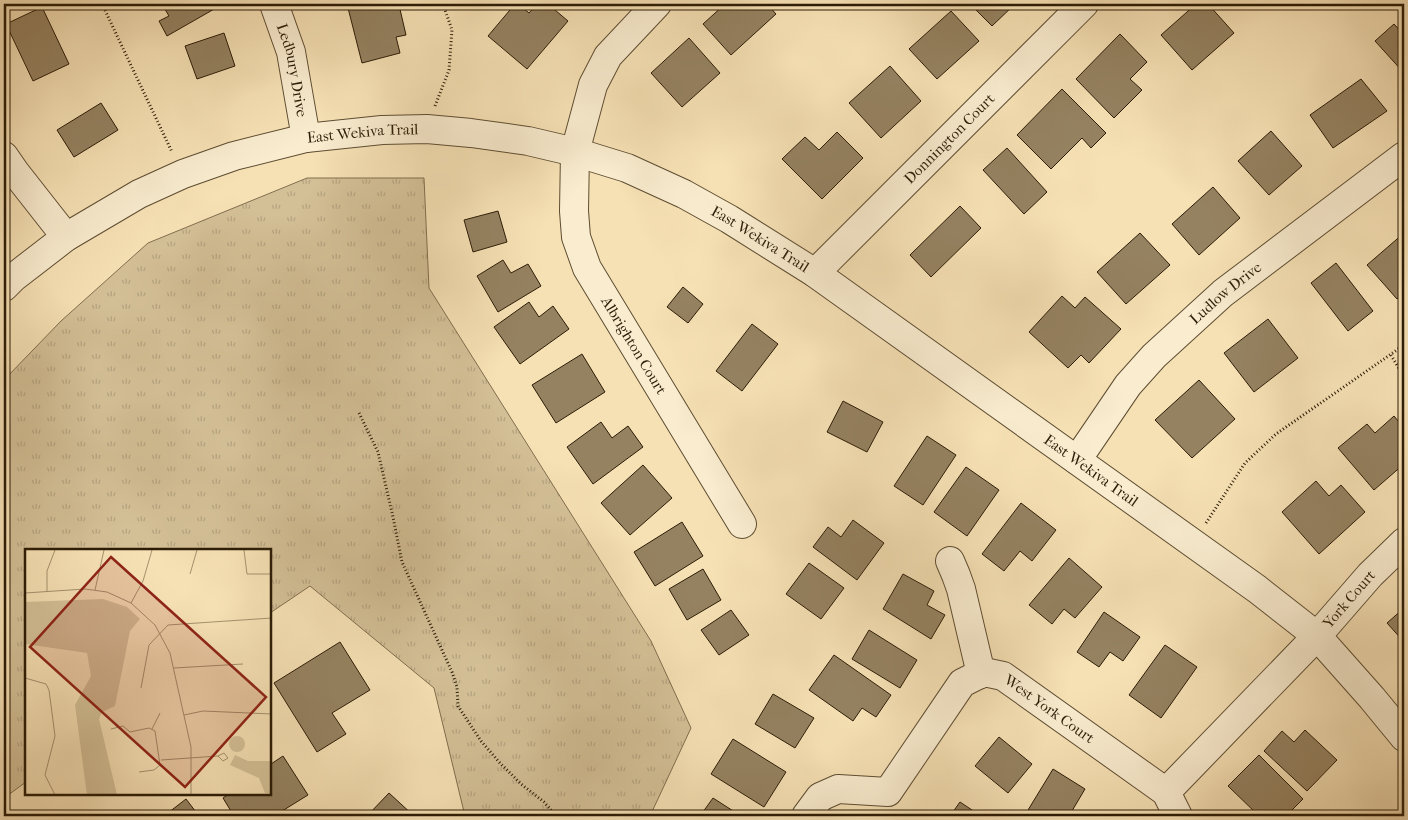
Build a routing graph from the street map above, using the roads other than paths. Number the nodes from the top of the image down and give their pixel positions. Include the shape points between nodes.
1 (274, 4) edge
2 (657, 4) edge
3 (1084, 4) edge
4 (306, 138) junction
5 (575, 152) junction
6 (4, 156) edge
7 (1404, 156) edge
8 (66, 237) junction
9 (815, 273) junction
10 (4, 287) edge
11 (1077, 460) junction
12 (742, 524) dead end
13 (1404, 542) edge
14 (950, 561) dead end
15 (1317, 636) junction
16 (980, 674) junction
17 (1404, 737) edge
18 (1172, 804) edge
19 (806, 816) edge

1 - 4 street, Ledbury Drive via 291,52
2 - 5 street, Albrighton Court via 608,56 593,84
3 - 9 street, Donnington Court
4 - 5 street, East Wekiva Trail via 427,129 518,140
4 - 8 street, East Wekiva Trail via 234,156 183,174 140,194
5 - 9 street, East Wekiva Trail via 627,168 684,194 729,218
5 - 12 street, Albrighton Court via 576,236 587,268
6 - 8 street
7 - 11 street, Ludlow Drive via 1223,293 1154,356 1128,385
8 - 10 street, East Wekiva Trail
9 - 11 street, East Wekiva Trail
11 - 15 street, East Wekiva Trail
13 - 15 street, York Court via 1370,575
14 - 16 street via 961,589
15 - 17 street, East Wekiva Trail
15 - 18 street, West York Court
16 - 18 street, West York Court via 1003,676
16 - 19 street via 962,683 888,792 838,789 820,797

